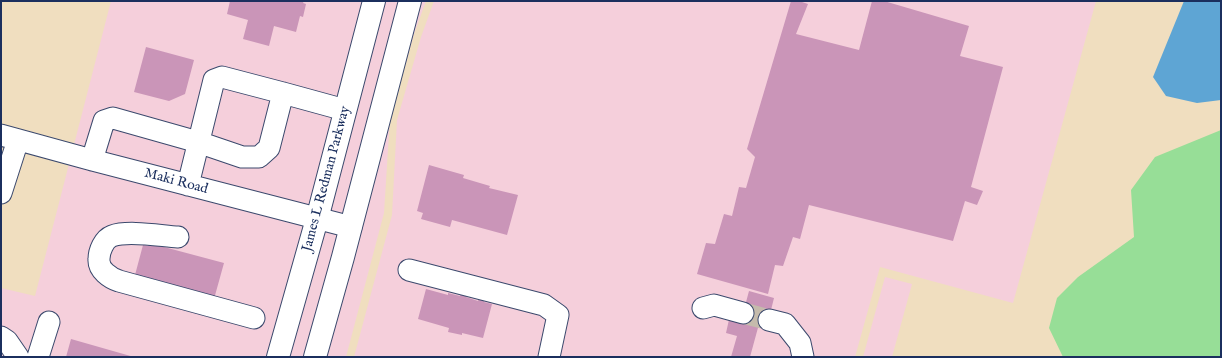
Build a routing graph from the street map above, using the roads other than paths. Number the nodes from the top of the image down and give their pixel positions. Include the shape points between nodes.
1 (374, 1) edge
2 (410, 1) edge
3 (283, 93) junction
4 (345, 110) junction
5 (10, 137) edge
6 (198, 142) junction
7 (92, 160) junction
8 (188, 185) junction
9 (1, 193) edge
10 (317, 219) junction
11 (350, 227) junction
12 (178, 237) dead end
13 (410, 270) dead end
14 (704, 308) dead end
15 (743, 313) tunnel mouth
16 (254, 318) dead end
17 (769, 320) tunnel mouth
18 (49, 322) dead end
19 (1, 337) edge
20 (18, 357) edge
21 (38, 357) edge
22 (278, 357) edge
23 (315, 357) edge
24 (549, 357) edge
25 (803, 357) edge

1 - 4 main road, James L Redman Parkway
2 - 11 main road
3 - 4 street
3 - 6 street via 269,148 259,157 242,157
3 - 6 street via 222,77 214,80
4 - 10 main road, James L Redman Parkway
5 - 7 street, Maki Road
5 - 9 street
6 - 7 street via 113,118 104,121
6 - 8 street
7 - 8 street, Maki Road
8 - 10 street, Maki Road
10 - 11 street, Maki Road
10 - 22 main road, James L Redman Parkway
11 - 23 main road
12 - 16 street via 127,234 111,236 102,248 100,266 110,278
13 - 24 street via 544,305 558,315
14 - 15 street via 714,304
17 - 25 street via 785,324 800,343
18 - 21 street
19 - 20 street

